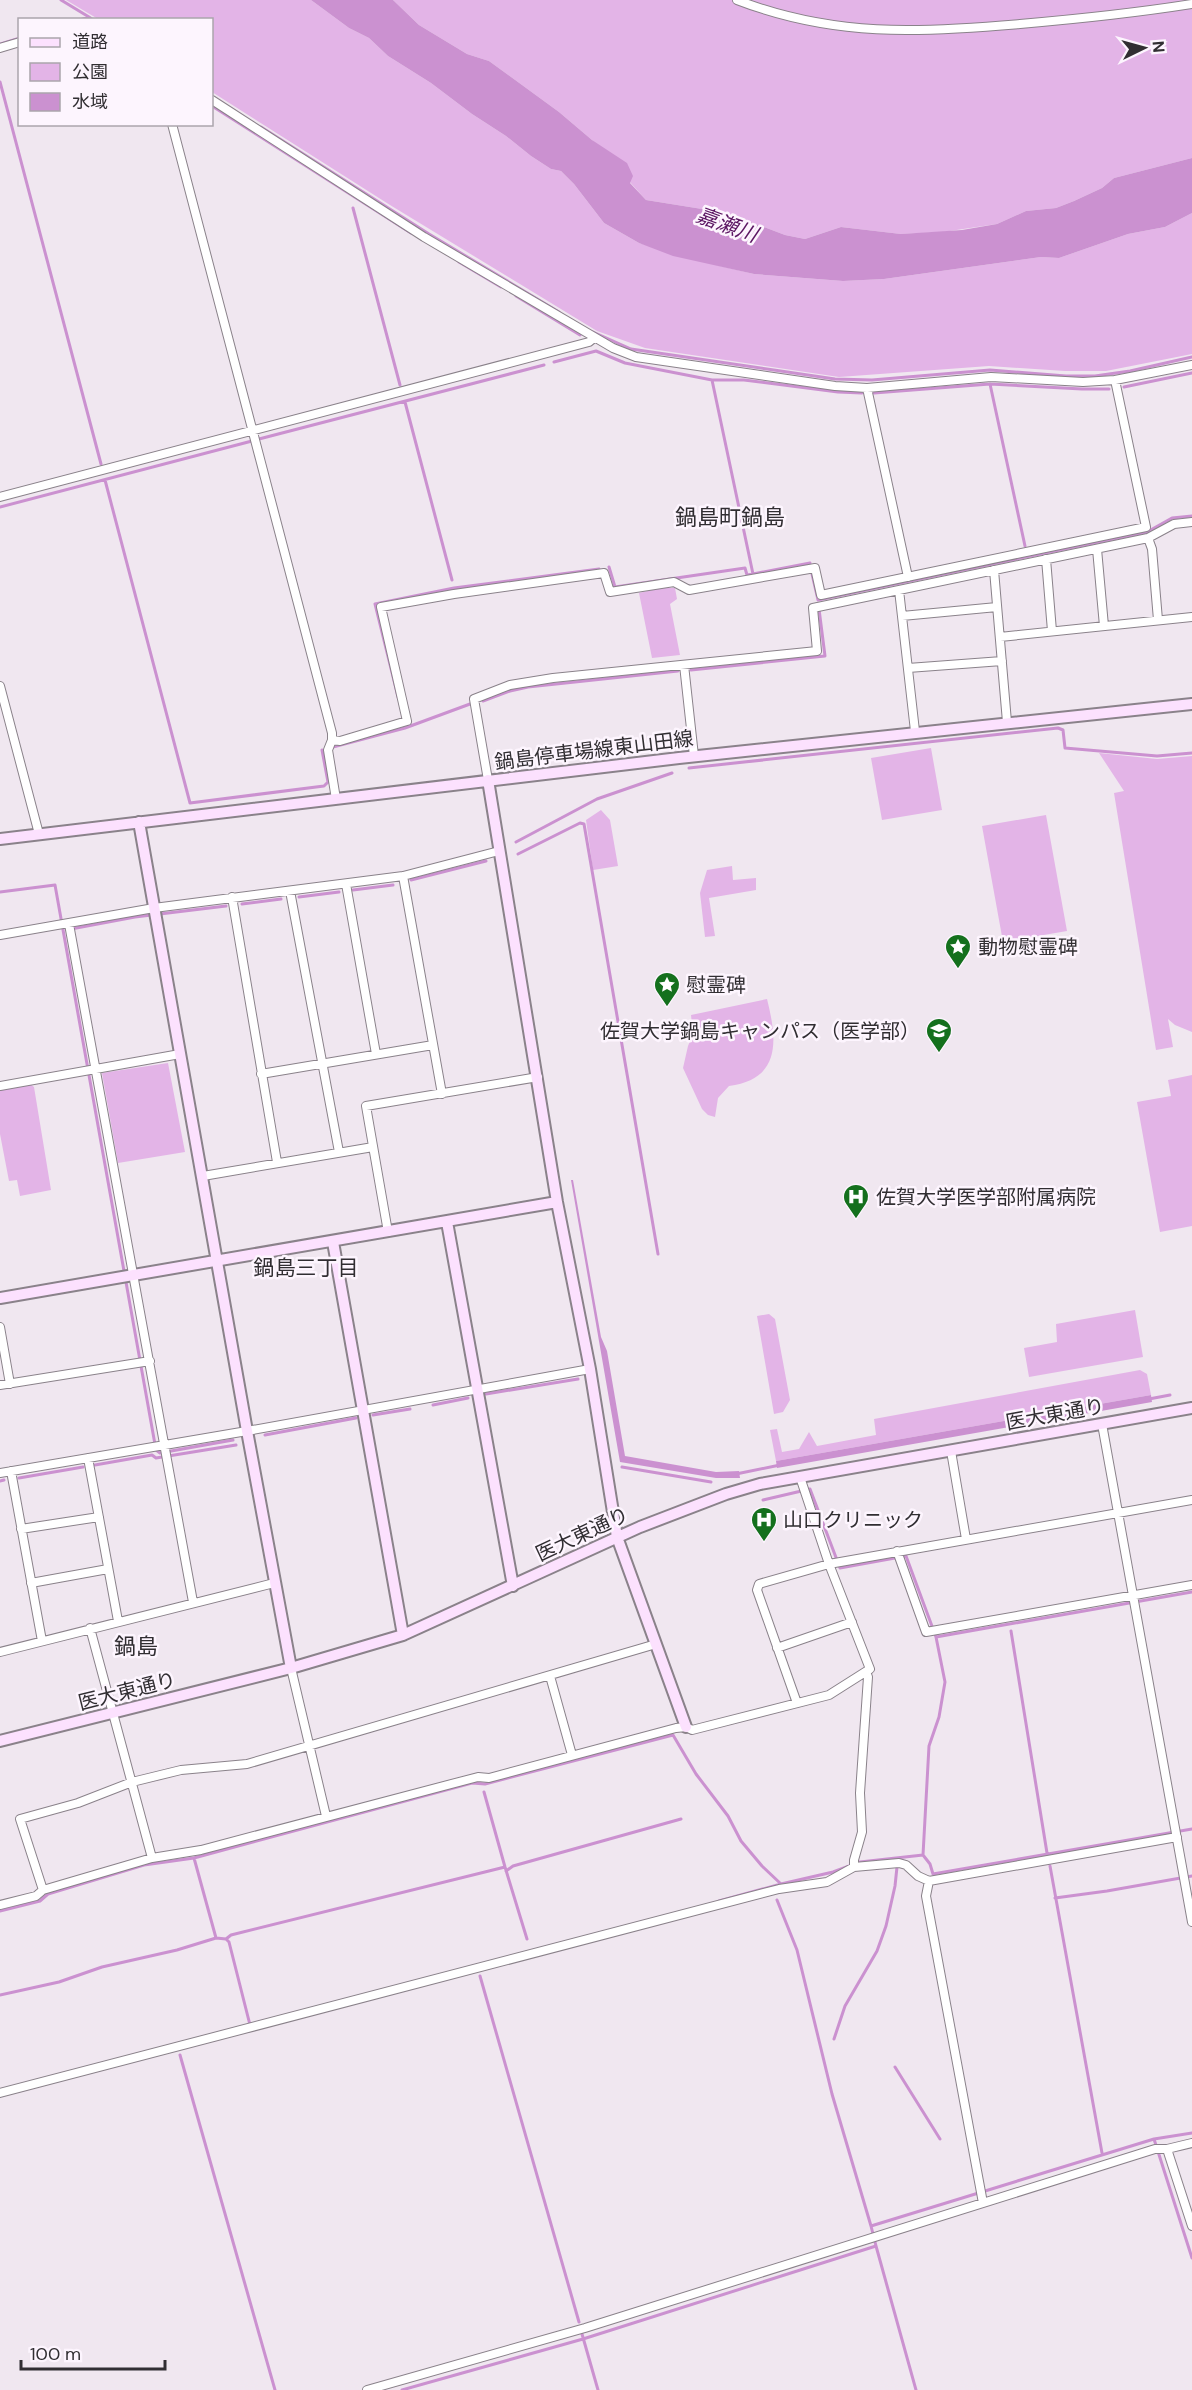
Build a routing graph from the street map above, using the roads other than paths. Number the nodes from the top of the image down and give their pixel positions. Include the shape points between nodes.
1 (736, 0) edge
2 (1192, 4) edge
3 (18, 43) edge
4 (0, 48) edge
5 (213, 101) edge
6 (173, 126) edge
7 (594, 338) junction
8 (1192, 365) edge
9 (1115, 380) junction
10 (867, 388) junction
11 (253, 430) junction
12 (0, 497) edge
13 (1192, 522) edge
14 (1148, 538) junction
15 (1097, 549) junction
16 (1046, 559) junction
17 (994, 570) junction
18 (908, 577) junction
19 (899, 590) junction
20 (997, 607) junction
21 (902, 616) junction
22 (1192, 617) edge
23 (1158, 620) junction
24 (1104, 626) junction
25 (1052, 631) junction
26 (1000, 637) junction
27 (1002, 661) junction
28 (684, 665) junction
29 (908, 668) junction
30 (0, 686) edge
31 (2, 704) edge
32 (1192, 704) edge
33 (1008, 722) junction
34 (915, 731) junction
35 (332, 740) junction
36 (694, 756) junction
37 (488, 780) junction
38 (336, 799) junction
39 (139, 822) junction
40 (39, 834) junction
41 (0, 839) edge
42 (499, 851) junction
43 (403, 876) junction
44 (346, 884) junction
45 (290, 891) junction
46 (232, 897) junction
47 (154, 908) junction
48 (65, 924) junction
49 (0, 935) edge
50 (433, 1045) junction
51 (180, 1054) junction
52 (376, 1054) junction
53 (322, 1064) junction
54 (91, 1070) junction
55 (261, 1074) junction
56 (538, 1077) junction
57 (0, 1084) edge
58 (442, 1094) junction
59 (373, 1147) junction
60 (339, 1152) junction
61 (277, 1162) junction
62 (203, 1176) junction
63 (558, 1202) junction
64 (447, 1222) junction
65 (388, 1232) junction
66 (333, 1242) junction
67 (216, 1260) junction
68 (129, 1274) junction
69 (0, 1298) edge
70 (0, 1327) edge
71 (144, 1361) junction
72 (590, 1369) junction
73 (10, 1384) junction
74 (0, 1385) edge
75 (477, 1389) junction
76 (1192, 1408) edge
77 (362, 1409) junction
78 (1102, 1424) junction
79 (246, 1431) junction
80 (160, 1446) junction
81 (951, 1451) junction
82 (88, 1458) junction
83 (11, 1471) junction
84 (0, 1473) edge
85 (803, 1486) junction
86 (1192, 1500) edge
87 (1118, 1512) junction
88 (99, 1517) junction
89 (21, 1529) junction
90 (617, 1537) junction
91 (966, 1539) junction
92 (898, 1555) junction
93 (835, 1563) junction
94 (108, 1569) junction
95 (32, 1583) junction
96 (274, 1583) junction
97 (1192, 1585) edge
98 (513, 1586) junction
99 (1133, 1600) junction
100 (193, 1602) junction
101 (118, 1621) junction
102 (852, 1622) junction
103 (90, 1628) junction
104 (403, 1635) junction
105 (42, 1641) junction
106 (656, 1644) junction
107 (777, 1648) junction
108 (0, 1652) edge
109 (291, 1668) junction
110 (866, 1672) junction
111 (550, 1676) junction
112 (797, 1703) junction
113 (113, 1714) junction
114 (686, 1727) junction
115 (0, 1742) edge
116 (309, 1745) junction
117 (572, 1755) junction
118 (132, 1782) junction
119 (326, 1816) junction
120 (1176, 1833) junction
121 (152, 1858) junction
122 (854, 1864) junction
123 (929, 1881) junction
124 (43, 1890) junction
125 (0, 1905) edge
126 (1192, 1922) edge
127 (0, 2093) edge
128 (1192, 2143) edge
129 (1160, 2149) junction
130 (983, 2203) junction
131 (1192, 2226) edge
132 (368, 2390) edge

1 - 2 street via 807,22 889,31 1071,20
3 - 4 street
5 - 7 street via 424,237
6 - 11 street
7 - 10 street via 636,357
7 - 11 street
8 - 9 street
9 - 10 street via 991,377
9 - 18 street via 1146,527
10 - 18 street
11 - 12 street
11 - 35 street
13 - 14 street via 1174,524
14 - 15 street
14 - 23 street
15 - 16 street
15 - 24 street
16 - 17 street
16 - 25 street
17 - 19 street
17 - 20 street
18 - 35 street via 821,595 815,568 689,590 674,582 610,592 604,573 381,607 407,721
19 - 21 street
19 - 28 street via 813,608 818,651
20 - 21 street
20 - 26 street
21 - 29 street
22 - 23 street
23 - 24 street
24 - 25 street
25 - 26 street
26 - 27 street
27 - 29 street
27 - 33 street
28 - 36 street
28 - 37 street via 553,678 510,685 474,699
29 - 34 street
30 - 31 street
31 - 40 street
32 - 33 street, 鍋島停車場線東山田線
33 - 34 street, 鍋島停車場線東山田線
34 - 36 street, 鍋島停車場線東山田線
35 - 38 street via 328,750
36 - 37 street, 鍋島停車場線東山田線
37 - 38 street, 鍋島停車場線東山田線
37 - 42 street
38 - 39 street, 鍋島停車場線東山田線
39 - 40 street, 鍋島停車場線東山田線
39 - 47 street
40 - 41 street, 鍋島停車場線東山田線
42 - 43 street
42 - 56 street
43 - 44 street
43 - 50 street
44 - 45 street
44 - 52 street
45 - 46 street
45 - 53 street
46 - 47 street
46 - 55 street
47 - 48 street
47 - 51 street
48 - 49 street
48 - 54 street
50 - 52 street
50 - 58 street
51 - 54 street
51 - 62 street
52 - 53 street
53 - 55 street
53 - 60 street
54 - 57 street
54 - 68 street
55 - 61 street
56 - 58 street
56 - 63 street
58 - 59 street via 366,1106
59 - 60 street
59 - 65 street
60 - 61 street
61 - 62 street
62 - 67 street
63 - 64 street
63 - 72 street
64 - 65 street
64 - 75 street
65 - 66 street
66 - 67 street
66 - 77 street
67 - 68 street
67 - 79 street
68 - 69 street
68 - 71 street
70 - 73 street
71 - 73 street
71 - 80 street
72 - 75 street
72 - 90 street
73 - 74 street
75 - 77 street
75 - 98 street
76 - 78 street, 医大東通り
77 - 79 street
77 - 104 street
78 - 81 street, 医大東通り
78 - 87 street
79 - 80 street
79 - 96 street
80 - 82 street
80 - 100 street via 167,1460
81 - 85 street, 医大東通り
81 - 91 street
82 - 83 street
82 - 88 street
83 - 84 street
83 - 89 street
85 - 90 street, 医大東通り via 760,1484
85 - 93 street
86 - 87 street
87 - 91 street
87 - 99 street
88 - 89 street
88 - 94 street
89 - 95 street
90 - 98 street, 医大東通り
90 - 106 street
91 - 92 street
92 - 93 street
92 - 99 street via 926,1632
93 - 102 street
93 - 107 street via 759,1584 757,1590
94 - 95 street
94 - 101 street
95 - 105 street
96 - 100 street
96 - 109 street
97 - 99 street
98 - 104 street, 医大東通り
99 - 120 street
100 - 101 street
101 - 103 street
102 - 107 street
102 - 110 street via 870,1669
103 - 105 street
103 - 113 street
104 - 109 street, 医大東通り
105 - 108 street
106 - 111 street
106 - 114 street
107 - 112 street
109 - 113 street, 医大東通り
109 - 116 street
110 - 112 street via 829,1695
110 - 122 street via 862,1832
111 - 116 street
111 - 117 street
112 - 114 street via 692,1730
113 - 115 street, 医大東通り
113 - 118 street
114 - 117 street
116 - 118 street via 247,1764 181,1770
116 - 119 street
117 - 119 street
118 - 121 street
118 - 124 street via 78,1803 20,1819
119 - 121 street via 201,1851
120 - 123 street
120 - 126 street
121 - 124 street
122 - 123 street via 899,1863
122 - 127 street via 827,1882 779,1889
123 - 130 street via 926,1896
124 - 125 street via 36,1896
128 - 129 street
129 - 130 street
129 - 131 street
130 - 132 street via 585,2328

